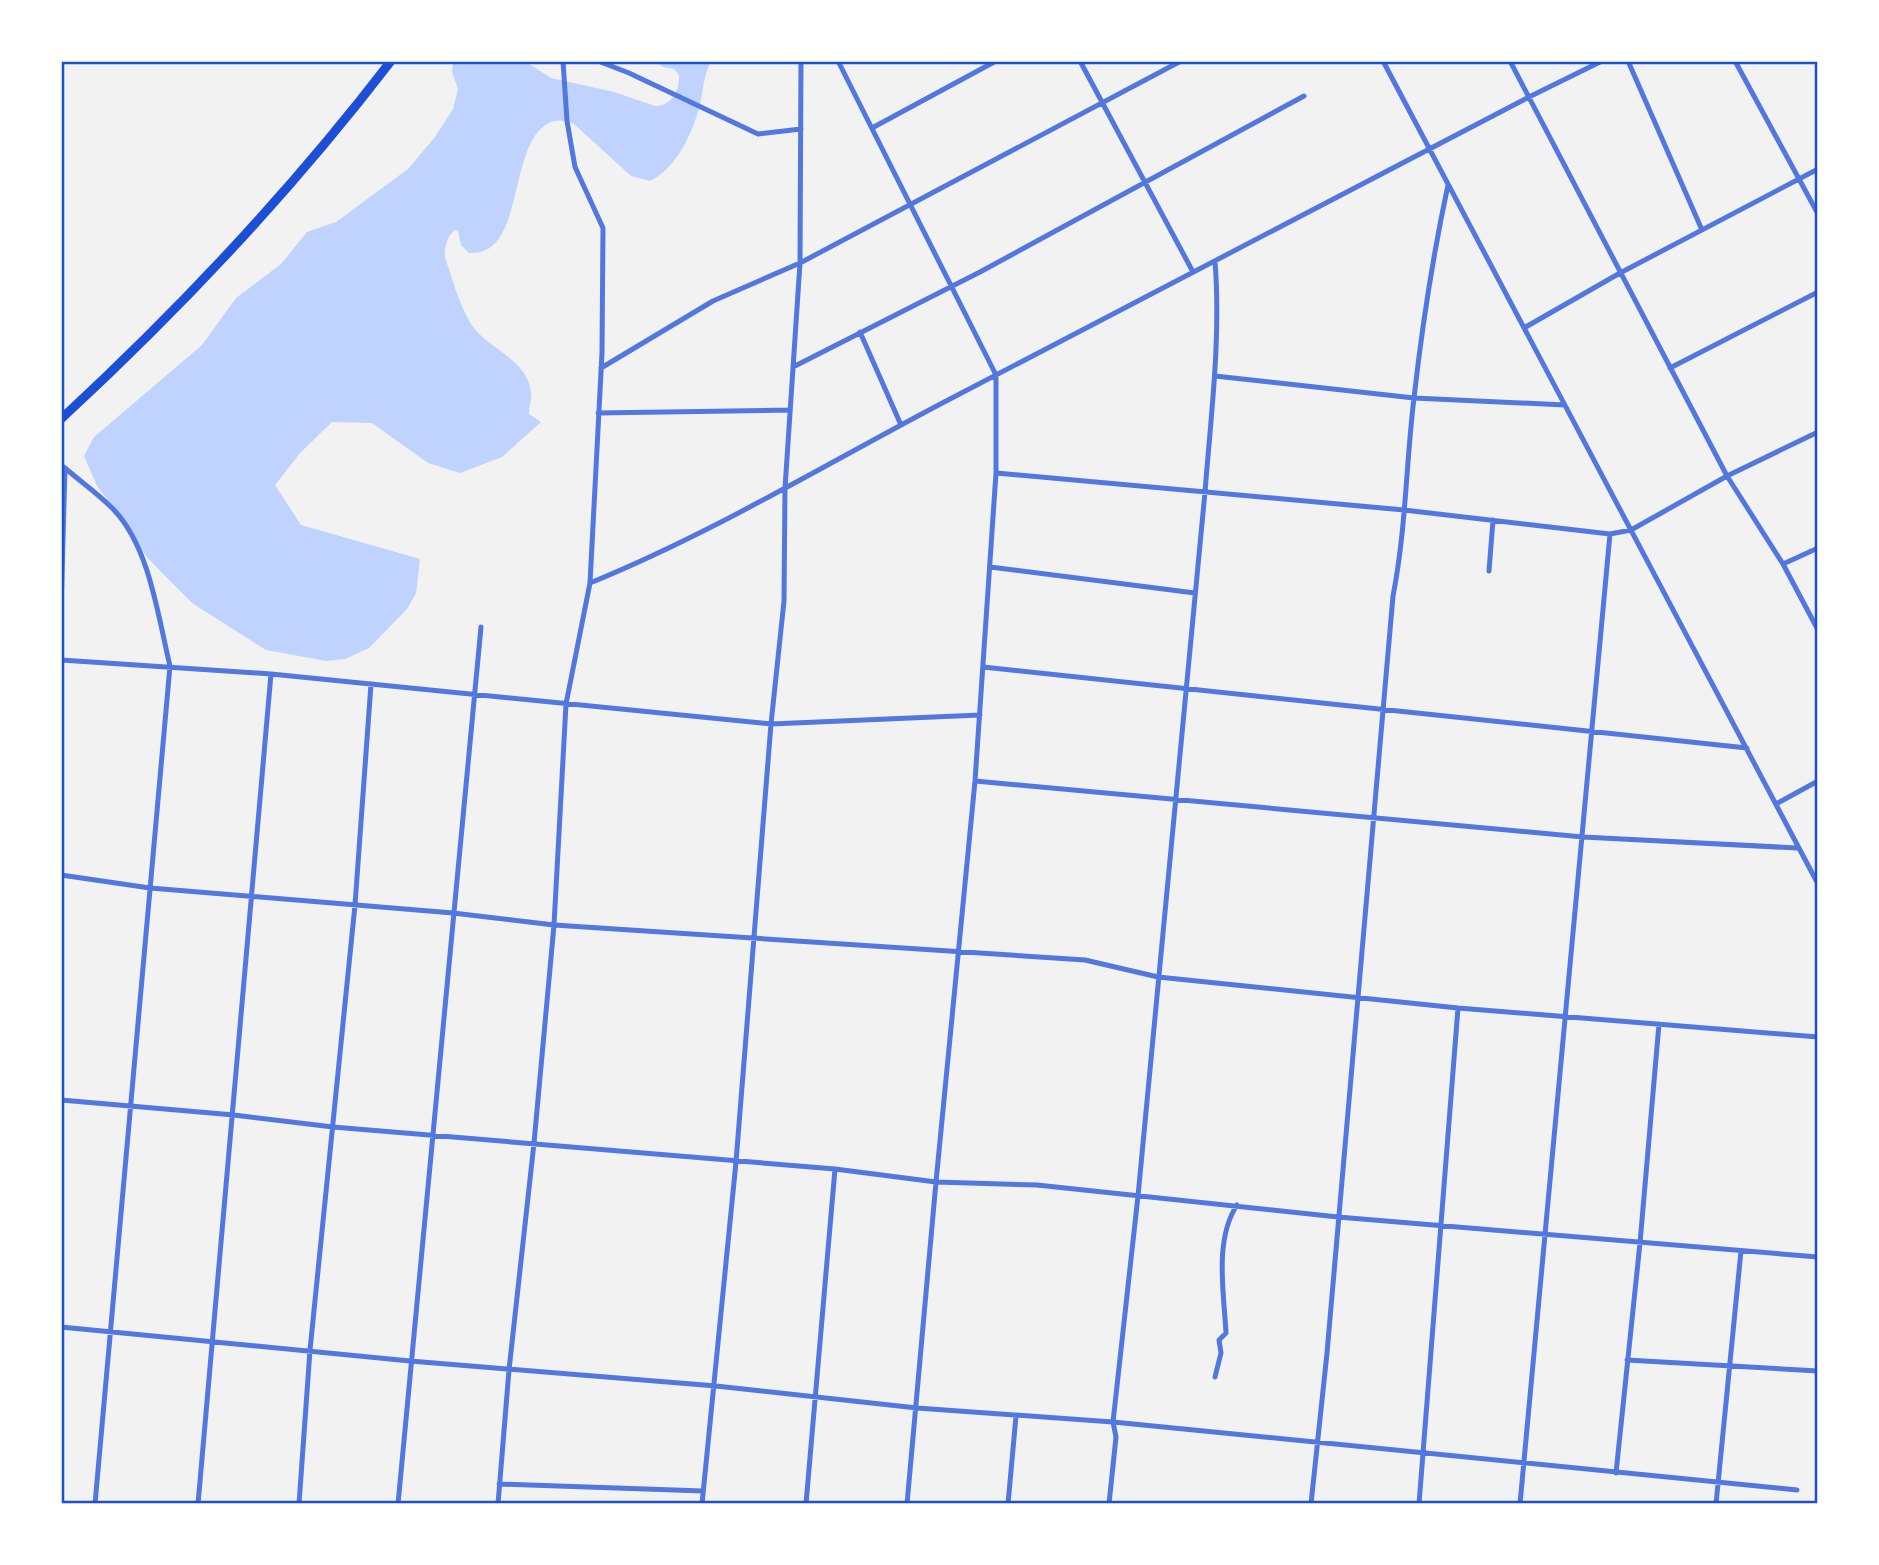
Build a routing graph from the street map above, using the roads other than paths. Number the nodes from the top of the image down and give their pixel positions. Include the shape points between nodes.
1 (391, 61) edge
2 (563, 61) edge
3 (598, 61) edge
4 (801, 61) edge
5 (838, 61) edge
6 (996, 61) edge
7 (1080, 61) edge
8 (1181, 61) edge
9 (1382, 61) edge
10 (1510, 61) edge
11 (1602, 61) edge
12 (1628, 61) edge
13 (1735, 61) edge
14 (1304, 96) dead end
15 (1529, 97) junction
16 (1102, 103) junction
17 (872, 128) junction
18 (801, 129) junction
19 (1429, 150) junction
20 (1818, 169) edge
21 (1799, 178) junction
22 (1144, 183) junction
23 (1448, 185) junction
24 (911, 205) junction
25 (1818, 214) edge
26 (1702, 230) junction
27 (1215, 261) junction
28 (800, 263) junction
29 (1193, 272) junction
30 (1620, 273) junction
31 (952, 285) junction
32 (1818, 292) edge
33 (1524, 328) junction
34 (860, 332) junction
35 (793, 367) junction
36 (601, 368) junction
37 (1670, 368) junction
38 (996, 374) junction
39 (1215, 376) junction
40 (1414, 398) junction
41 (1565, 405) junction
42 (790, 410) junction
43 (598, 413) junction
44 (61, 419) edge
45 (901, 425) junction
46 (1818, 432) edge
47 (63, 466) edge
48 (996, 473) junction
49 (1727, 476) junction
50 (785, 488) junction
51 (1205, 492) junction
52 (1404, 510) junction
53 (1493, 520) junction
54 (1631, 530) junction
55 (1610, 534) junction
56 (1818, 548) edge
57 (1783, 564) junction
58 (990, 567) junction
59 (1489, 571) dead end
60 (590, 583) junction
61 (1195, 593) junction
62 (61, 610) edge
63 (481, 627) dead end
64 (1818, 630) edge
65 (61, 660) edge
66 (170, 666) junction
67 (983, 667) junction
68 (271, 674) junction
69 (371, 684) junction
70 (1186, 688) junction
71 (473, 694) junction
72 (566, 704) junction
73 (1383, 709) junction
74 (980, 715) junction
75 (771, 724) junction
76 (1591, 732) junction
77 (1747, 748) junction
78 (975, 781) junction
79 (1818, 781) edge
80 (1175, 798) junction
81 (1776, 804) junction
82 (1374, 817) junction
83 (1583, 837) junction
84 (1797, 848) junction
85 (61, 875) edge
86 (1818, 884) edge
87 (150, 888) junction
88 (253, 898) junction
89 (355, 905) junction
90 (453, 913) junction
91 (554, 925) junction
92 (754, 938) junction
93 (958, 951) junction
94 (1158, 977) junction
95 (1357, 998) junction
96 (1458, 1008) junction
97 (1564, 1016) junction
98 (1659, 1024) junction
99 (1818, 1037) edge
100 (61, 1100) edge
101 (130, 1106) junction
102 (234, 1115) junction
103 (333, 1127) junction
104 (432, 1135) junction
105 (534, 1143) junction
106 (736, 1162) junction
107 (835, 1169) junction
108 (936, 1182) junction
109 (1138, 1196) junction
110 (1237, 1205) junction
111 (1338, 1217) junction
112 (1441, 1226) junction
113 (1543, 1235) junction
114 (1640, 1243) junction
115 (1741, 1251) junction
116 (1818, 1257) edge
117 (61, 1327) edge
118 (110, 1332) junction
119 (213, 1342) junction
120 (310, 1350) junction
121 (1628, 1360) junction
122 (410, 1361) junction
123 (1730, 1366) junction
124 (509, 1370) junction
125 (1818, 1371) edge
126 (1215, 1377) dead end
127 (716, 1386) junction
128 (816, 1397) junction
129 (917, 1408) junction
130 (1016, 1416) junction
131 (1113, 1422) junction
132 (1317, 1443) junction
133 (1423, 1453) junction
134 (1524, 1462) junction
135 (1616, 1473) junction
136 (1718, 1482) junction
137 (499, 1484) junction
138 (1797, 1490) dead end
139 (704, 1492) junction
140 (95, 1504) edge
141 (198, 1504) edge
142 (299, 1504) edge
143 (398, 1504) edge
144 (498, 1504) edge
145 (702, 1504) edge
146 (806, 1504) edge
147 (907, 1504) edge
148 (1008, 1504) edge
149 (1109, 1504) edge
150 (1311, 1504) edge
151 (1419, 1504) edge
152 (1520, 1504) edge
153 (1716, 1504) edge

1 - 44 highway via 254,228
2 - 36 street via 575,167 603,228
3 - 18 street via 758,134
4 - 18 street
5 - 17 street
6 - 17 street
7 - 16 street
8 - 16 street
9 - 19 street
10 - 15 street
11 - 15 street
12 - 26 street
13 - 21 street
14 - 22 street
15 - 19 street
15 - 30 street
16 - 22 street
16 - 24 street
17 - 24 street
18 - 28 street
19 - 23 street
19 - 27 street
20 - 21 street
21 - 25 street
21 - 26 street
22 - 29 street
22 - 31 street
23 - 33 street
23 - 40 street
24 - 28 street
24 - 31 street
26 - 30 street
27 - 29 street
27 - 39 street
28 - 35 street
28 - 36 street via 713,301
29 - 38 street
30 - 33 street
30 - 37 street
31 - 34 street
31 - 38 street
32 - 37 street
33 - 41 street
34 - 35 street
34 - 45 street
35 - 42 street
36 - 43 street
37 - 49 street
38 - 45 street
38 - 48 street
39 - 40 street
39 - 51 street
40 - 41 street
40 - 52 street
41 - 54 street
42 - 43 street
42 - 50 street
43 - 60 street
45 - 50 street
46 - 49 street
47 - 62 street
47 - 66 street via 115,510 138,546
48 - 51 street
48 - 58 street
49 - 54 street
49 - 57 street
50 - 60 street
50 - 75 street via 784,601
51 - 52 street
51 - 61 street
52 - 53 street
52 - 73 street
53 - 55 street
53 - 59 street
54 - 55 street
54 - 77 street
55 - 76 street
56 - 57 street
57 - 64 street
58 - 61 street
58 - 67 street
60 - 72 street
61 - 70 street
63 - 71 street
65 - 66 street
66 - 68 street
66 - 87 street
67 - 70 street
67 - 74 street
68 - 69 street
68 - 88 street
69 - 71 street
69 - 89 street
70 - 73 street
70 - 80 street
71 - 72 street
71 - 90 street
72 - 75 street
72 - 91 street
73 - 76 street
73 - 82 street
74 - 75 street
74 - 78 street
75 - 92 street
76 - 77 street
76 - 83 street
77 - 81 street
78 - 80 street
78 - 93 street
79 - 81 street
80 - 82 street
80 - 94 street
81 - 84 street
82 - 83 street
82 - 95 street
83 - 84 street
83 - 97 street
84 - 86 street
85 - 87 street
87 - 88 street
87 - 101 street
88 - 89 street
88 - 102 street
89 - 90 street
89 - 103 street
90 - 91 street
90 - 104 street
91 - 92 street
91 - 105 street
92 - 93 street
92 - 106 street
93 - 94 street via 1085,960
93 - 108 street
94 - 95 street
94 - 109 street
95 - 96 street
95 - 111 street
96 - 97 street
96 - 112 street
97 - 98 street
97 - 113 street
98 - 99 street
98 - 114 street
100 - 101 street
101 - 102 street
101 - 118 street
102 - 103 street
102 - 119 street
103 - 104 street
103 - 120 street
104 - 105 street
104 - 122 street
105 - 106 street
105 - 124 street
106 - 107 street
106 - 127 street
107 - 108 street
107 - 128 street
108 - 109 street via 1037,1185
108 - 129 street
109 - 110 street
109 - 131 street
110 - 111 street
110 - 126 street via 1226,1226 1226,1333 1219,1340 1222,1353
111 - 112 street
111 - 132 street
112 - 113 street
112 - 133 street
113 - 114 street
113 - 134 street
114 - 115 street
114 - 121 street
115 - 116 street
115 - 123 street
117 - 118 street
118 - 119 street
118 - 140 street
119 - 120 street
119 - 141 street
120 - 122 street
120 - 142 street
121 - 123 street
121 - 135 street
122 - 124 street
122 - 143 street
123 - 125 street
123 - 136 street
124 - 127 street
124 - 137 street
127 - 128 street
127 - 139 street
128 - 129 street
128 - 146 street
129 - 130 street
129 - 147 street
130 - 131 street
130 - 148 street
131 - 132 street
131 - 149 street via 1116,1437
132 - 133 street
132 - 150 street
133 - 134 street
133 - 151 street
134 - 135 street
134 - 152 street
135 - 136 street
136 - 138 street
136 - 153 street
137 - 139 street
137 - 144 street
139 - 145 street

